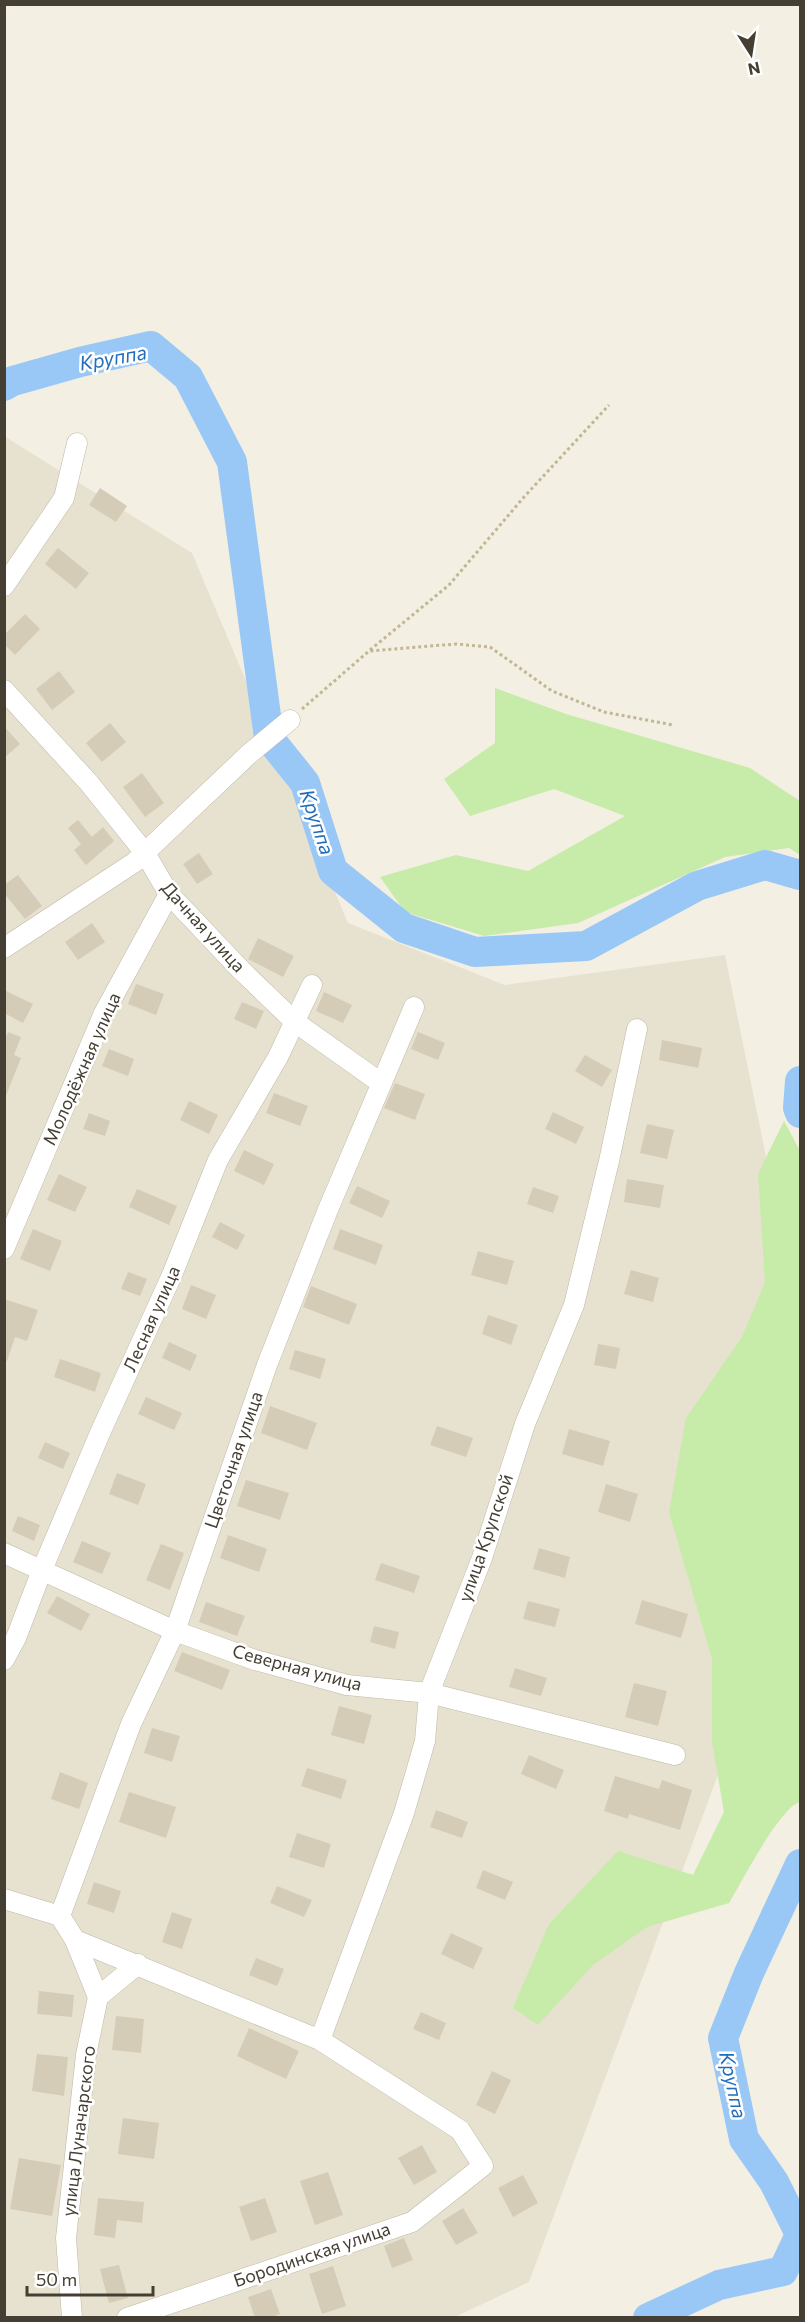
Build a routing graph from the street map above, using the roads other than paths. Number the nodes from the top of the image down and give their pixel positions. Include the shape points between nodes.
1 (77, 443) dead end
2 (4, 586) edge
3 (4, 690) edge
4 (290, 720) road end
5 (144, 853) junction
6 (169, 894) junction
7 (4, 948) edge
8 (312, 985) dead end
9 (414, 1007) dead end
10 (294, 1023) junction
11 (637, 1029) dead end
12 (381, 1083) junction
13 (4, 1249) edge
14 (4, 1553) edge
15 (42, 1570) junction
16 (175, 1631) junction
17 (4, 1660) edge
18 (429, 1693) junction
19 (675, 1755) dead end
20 (4, 1899) edge
21 (60, 1916) junction
22 (75, 1940) junction
23 (138, 1964) junction
24 (98, 1997) junction
25 (320, 2040) junction
26 (72, 2318) edge
27 (127, 2318) edge

1 - 2 street via 64,498
3 - 5 street, Дачная улица via 88,783
4 - 5 street
5 - 6 street, Дачная улица
5 - 7 street
6 - 10 street, Дачная улица
6 - 13 street, Молодёжная улица via 104,1013
8 - 10 street, Лесная улица
9 - 12 street, Цветочная улица
10 - 12 street, Дачная улица
10 - 15 street, Лесная улица via 218,1160 172,1275
11 - 18 street, улица Крупской via 574,1305 525,1424 482,1558
12 - 16 street, Цветочная улица via 267,1365
14 - 15 street, Северная улица
15 - 16 street, Северная улица
15 - 17 street, Лесная улица
16 - 18 street, Северная улица via 255,1660 347,1685
16 - 21 street, Цветочная улица via 132,1724
18 - 19 street, Северная улица
18 - 25 street, улица Крупской via 425,1741 404,1813
20 - 21 street
21 - 22 street
22 - 23 street
22 - 24 street
23 - 24 street
23 - 25 street
24 - 26 street, улица Луначарского via 86,2055 66,2238
25 - 27 street, Бородинская улица via 460,2130 483,2166 412,2222

